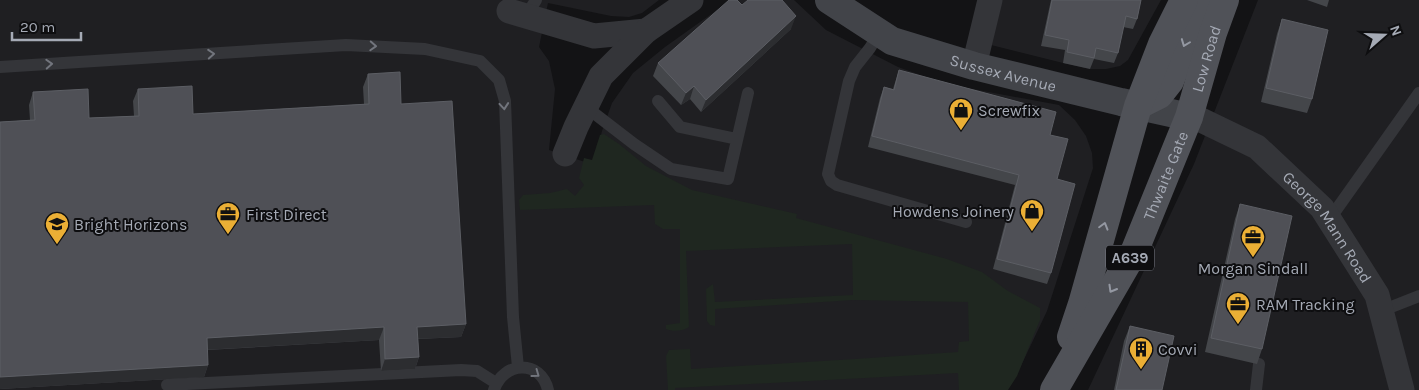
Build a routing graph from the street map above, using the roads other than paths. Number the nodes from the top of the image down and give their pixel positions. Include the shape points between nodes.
1 (691, 0) edge
2 (829, 0) edge
3 (990, 0) edge
4 (1184, 0) edge
5 (1207, 0) edge
6 (1226, 0) edge
7 (524, 9) edge
8 (646, 32) junction
9 (879, 33) junction
10 (974, 66) junction
11 (0, 67) edge
12 (748, 93) dead end
13 (1419, 93) edge
14 (658, 101) dead end
15 (1138, 106) junction
16 (586, 107) junction
17 (1189, 117) junction
18 (737, 139) junction
19 (565, 154) dead end
20 (1329, 220) junction
21 (966, 222) dead end
22 (1419, 296) edge
23 (1381, 311) junction
24 (1260, 364) edge
25 (518, 368) junction
26 (167, 384) edge
27 (495, 386) edge
28 (548, 390) edge
29 (1054, 390) edge
30 (1256, 390) edge
31 (1402, 390) edge

1 - 8 street
2 - 9 street, Sussex Avenue
3 - 10 street
4 - 15 main road, A639 via 1162,44
5 -> 15 main road via 1198,10 1170,81 1159,95
6 - 17 main road, Low Road / A639
7 - 8 street via 594,36
8 - 16 street via 601,76
9 - 10 street, Sussex Avenue via 892,41
9 - 21 lane via 849,80 828,174 831,181
10 - 15 street, Sussex Avenue
11 -> 25 lane via 346,45 425,49 480,61 499,80 505,101 513,317
12 - 18 lane
13 - 20 lane
14 - 18 lane via 680,127
15 - 17 street, Sussex Avenue
29 -> 15 main road, Thwaite Gate / A639
16 - 18 lane via 671,169 728,179
16 - 19 street
17 - 20 street, George Mann Road via 1257,147 1322,208
17 -> 29 main road, Thwaite Gate / A639 via 1135,250
20 - 23 street, George Mann Road via 1377,295
22 - 23 lane
23 - 31 street, George Mann Road
24 - 30 lane
25 - 27 lane via 501,375
25 -> 28 lane via 540,375
26 - 27 lane via 461,370 476,371

